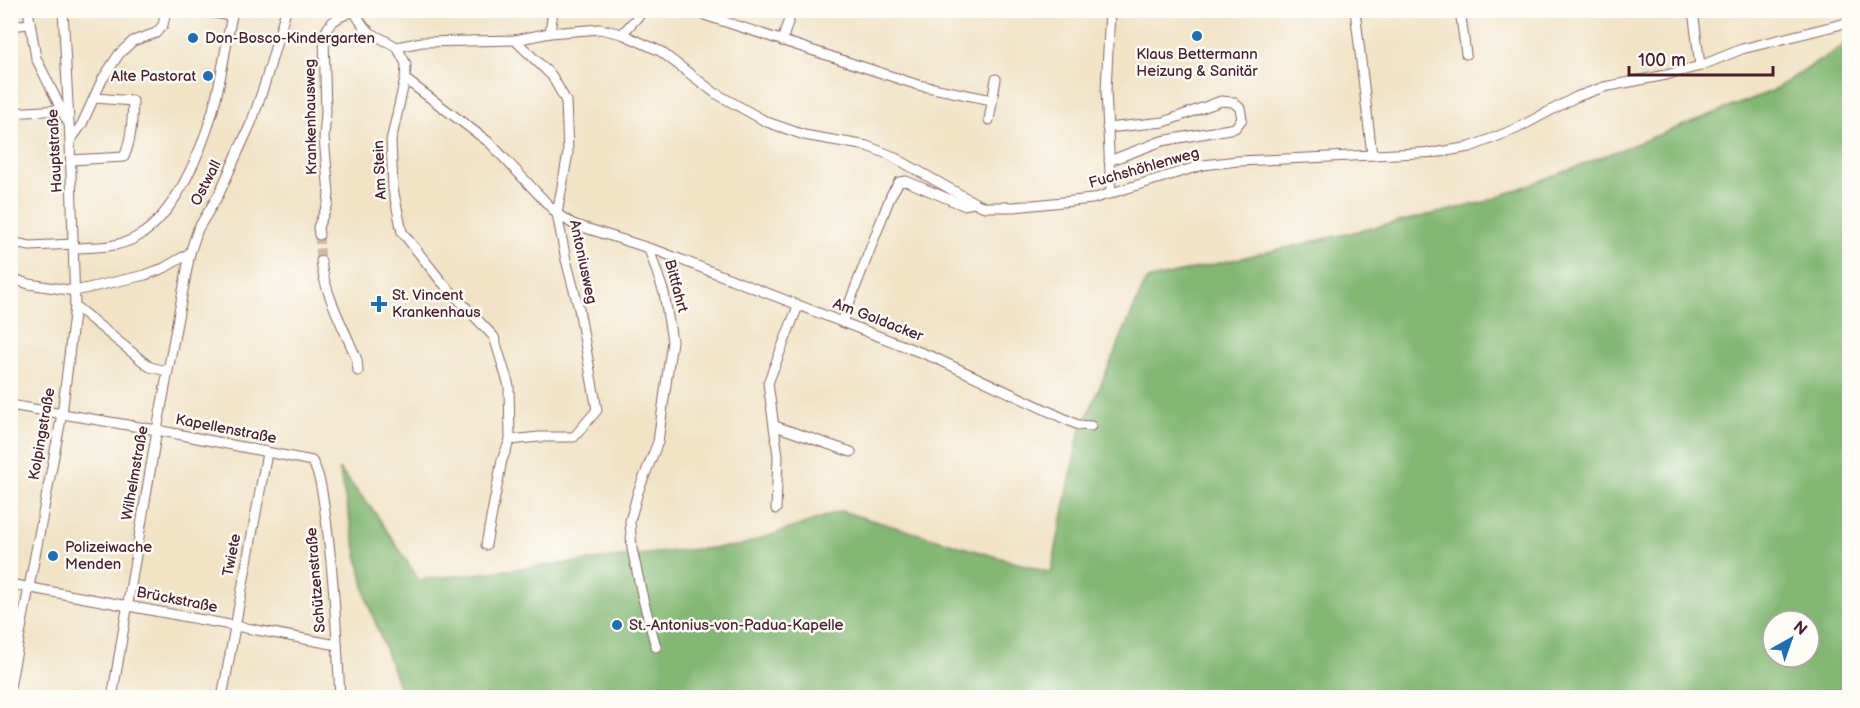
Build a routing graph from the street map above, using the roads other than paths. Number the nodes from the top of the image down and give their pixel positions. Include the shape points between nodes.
1 (28, 10) edge
2 (63, 10) edge
3 (166, 10) edge
4 (196, 10) edge
5 (286, 10) edge
6 (553, 10) edge
7 (644, 10) edge
8 (689, 10) edge
9 (792, 10) edge
10 (1110, 10) edge
11 (1355, 10) edge
12 (1460, 10) edge
13 (1693, 10) edge
14 (353, 11) edge
15 (232, 13) edge
16 (1850, 22) edge
17 (29, 24) junction
18 (10, 26) edge
19 (550, 33) junction
20 (622, 34) junction
21 (515, 40) junction
22 (782, 42) junction
23 (397, 47) junction
24 (1466, 54) dead end
25 (1700, 66) junction
26 (405, 79) junction
27 (996, 79) dead end
28 (95, 98) junction
29 (992, 100) junction
30 (61, 110) junction
31 (10, 114) edge
32 (989, 120) dead end
33 (68, 123) junction
34 (1107, 128) junction
35 (70, 141) junction
36 (1372, 155) junction
37 (71, 160) junction
38 (1109, 161) junction
39 (1111, 194) junction
40 (974, 203) junction
41 (557, 214) junction
42 (319, 235) tunnel mouth
43 (10, 242) edge
44 (74, 246) junction
45 (649, 249) junction
46 (189, 253) junction
47 (321, 261) tunnel mouth
48 (10, 278) edge
49 (75, 291) junction
50 (75, 306) junction
51 (798, 306) junction
52 (842, 322) junction
53 (167, 371) junction
54 (358, 371) dead end
55 (10, 405) edge
56 (62, 414) junction
57 (775, 426) junction
58 (1091, 426) dead end
59 (157, 430) junction
60 (510, 440) junction
61 (851, 452) dead end
62 (267, 453) junction
63 (312, 461) joint
64 (776, 509) dead end
65 (486, 544) dead end
66 (10, 584) edge
67 (29, 588) junction
68 (128, 605) junction
69 (234, 626) junction
70 (337, 645) junction
71 (656, 647) dead end
72 (10, 687) edge
73 (112, 698) edge
74 (222, 698) edge
75 (340, 698) edge

1 - 17 street
2 - 33 street, Hauptstraße
3 - 28 street via 163,25 156,33 134,41 119,54
4 - 15 street
5 - 46 street, Ostwall via 252,121
6 - 19 street
7 - 20 street
8 - 22 street
9 - 22 street
10 - 34 street
11 - 36 street
12 - 24 street
13 - 25 street
14 - 23 street via 371,33
14 - 42 street, Krankenhausweg via 338,17 327,27 324,37 324,138 329,194
15 - 44 street via 213,110 188,173 168,209 135,238 119,244
16 - 25 street, Fuchshöhlenweg via 1752,46
17 - 18 street
17 - 30 street via 36,58
19 - 20 street, Fuchshöhlenweg via 600,29
19 - 21 street, Fuchshöhlenweg
20 - 40 street, Fuchshöhlenweg via 650,44 715,93 767,122 804,135 867,146
21 - 23 street, Fuchshöhlenweg via 422,42
21 - 41 street, Antoniusweg via 552,76 567,101 568,153
22 - 29 street via 918,85
23 - 26 street via 406,64
25 - 36 street, Fuchshöhlenweg via 1604,87 1470,147
26 - 41 street, Bittfahrt via 490,143
26 - 60 street, Am Stein via 391,141 393,189 402,232 494,337 509,386
27 - 29 street
28 - 35 street
28 - 37 street via 133,101 127,151 124,157 114,159
29 - 32 street
30 - 31 street
30 - 33 street
33 - 35 street, Hauptstraße
34 - 38 street
34 - 38 street via 1164,122 1221,101 1233,102 1240,108 1242,119 1235,128 1162,141
35 - 37 street, Hauptstraße
36 - 39 street, Fuchshöhlenweg via 1203,165
37 - 44 street, Hauptstraße
38 - 39 street
39 - 40 street, Fuchshöhlenweg via 1014,207
40 - 52 street via 963,205 906,181 899,183
41 - 45 street, Bittfahrt via 573,225
41 - 60 street, Antoniusweg via 597,410 574,437
43 - 44 street
44 - 49 street, Hauptstraße
45 - 51 street, Am Goldacker
45 - 71 street, Bittfahrt via 664,293 672,341 658,442 630,521 632,549
46 - 49 street via 145,275
46 - 53 street, Wilhelmstraße
47 - 54 street
48 - 49 street
49 - 50 street, Kolpingstraße
50 - 53 street via 150,366
50 - 56 street, Kolpingstraße
51 - 52 street, Am Goldacker
51 - 57 street via 768,383
52 - 58 street, Am Goldacker via 935,358 1078,425
53 - 59 street, Wilhelmstraße
55 - 56 street, Kapellenstraße
56 - 59 street, Kapellenstraße
56 - 67 street, Kolpingstraße
57 - 61 street
57 - 64 street
59 - 62 street, Kapellenstraße
59 - 68 street, Wilhelmstraße
60 - 65 street, Am Stein via 502,460
62 - 63 street, Kapellenstraße
62 - 69 street, Twiete
63 - 70 street, Schützenstraße via 322,493 333,573
66 - 67 street, Brückstraße
67 - 68 street, Brückstraße
67 - 72 street, Kolpingstraße
68 - 69 street, Brückstraße
68 - 73 street, Wilhelmstraße
69 - 70 street, Brückstraße
69 - 74 street, Twiete
70 - 75 street, Schützenstraße

